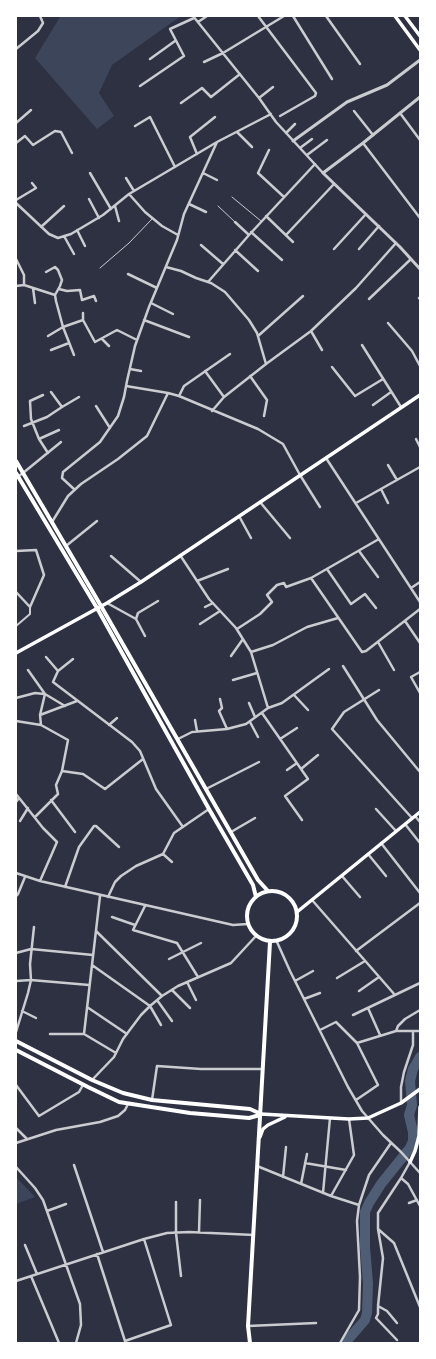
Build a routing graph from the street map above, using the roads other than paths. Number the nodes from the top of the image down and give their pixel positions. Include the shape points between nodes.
1 (40, 16) edge
2 (207, 16) edge
3 (258, 16) edge
4 (284, 16) edge
5 (293, 16) edge
6 (326, 16) edge
7 (395, 16) edge
8 (194, 17) edge
9 (407, 17) edge
10 (198, 22) junction
11 (266, 27) junction
12 (420, 36) edge
13 (175, 41) junction
14 (16, 49) edge
15 (420, 50) edge
16 (223, 53) junction
17 (150, 59) dead end
18 (420, 60) edge
19 (204, 62) dead end
20 (360, 64) dead end
21 (240, 74) junction
22 (332, 78) dead end
23 (140, 86) dead end
24 (273, 87) dead end
25 (420, 97) edge
26 (259, 98) junction
27 (181, 103) dead end
28 (31, 110) dead end
29 (354, 112) dead end
30 (400, 113) junction
31 (271, 114) junction
32 (280, 116) dead end
33 (215, 117) dead end
34 (16, 123) edge
35 (295, 124) dead end
36 (135, 126) dead end
37 (237, 132) junction
38 (286, 133) junction
39 (373, 135) junction
40 (312, 139) dead end
41 (293, 140) junction
42 (327, 140) dead end
43 (420, 140) edge
44 (217, 142) junction
45 (16, 143) edge
46 (363, 143) junction
47 (252, 147) dead end
48 (300, 148) junction
49 (269, 150) dead end
50 (72, 153) dead end
51 (197, 154) junction
52 (307, 155) junction
53 (315, 164) junction
54 (175, 167) junction
55 (90, 173) dead end
56 (204, 173) junction
57 (323, 173) junction
58 (126, 178) dead end
59 (217, 180) dead end
60 (32, 183) dead end
61 (334, 184) junction
62 (134, 191) junction
63 (129, 194) junction
64 (232, 197) dead end
65 (284, 197) junction
66 (89, 199) dead end
67 (16, 200) edge
68 (16, 203) edge
69 (189, 204) junction
70 (64, 206) dead end
71 (115, 206) junction
72 (218, 206) dead end
73 (111, 209) junction
74 (206, 212) dead end
75 (366, 214) junction
76 (266, 216) junction
77 (99, 218) junction
78 (153, 218) junction
79 (420, 218) edge
80 (119, 221) dead end
81 (261, 221) junction
82 (235, 222) joint
83 (379, 226) junction
84 (42, 227) junction
85 (77, 230) junction
86 (250, 234) junction
87 (178, 235) junction
88 (286, 235) junction
89 (64, 236) junction
90 (293, 242) dead end
91 (396, 243) junction
92 (201, 245) dead end
93 (85, 246) dead end
94 (334, 249) dead end
95 (359, 249) dead end
96 (235, 250) junction
97 (74, 254) dead end
98 (16, 259) edge
99 (411, 259) junction
100 (282, 260) dead end
101 (223, 264) junction
102 (166, 267) junction
103 (100, 268) dead end
104 (420, 269) edge
105 (258, 271) dead end
106 (46, 272) dead end
107 (128, 274) dead end
108 (208, 282) junction
109 (24, 285) junction
110 (16, 286) edge
111 (33, 288) junction
112 (157, 288) junction
113 (59, 289) junction
114 (55, 295) junction
115 (303, 296) dead end
116 (369, 299) dead end
117 (96, 301) dead end
118 (35, 302) dead end
119 (151, 303) junction
120 (83, 313) dead end
121 (173, 314) dead end
122 (83, 320) junction
123 (144, 320) junction
124 (388, 323) dead end
125 (63, 327) junction
126 (312, 331) junction
127 (48, 336) dead end
128 (258, 336) junction
129 (189, 337) dead end
130 (102, 339) junction
131 (137, 340) junction
132 (70, 343) junction
133 (362, 345) dead end
134 (109, 346) dead end
135 (51, 350) dead end
136 (322, 350) dead end
137 (230, 354) dead end
138 (74, 355) dead end
139 (266, 364) junction
140 (420, 366) edge
141 (332, 367) dead end
142 (129, 369) junction
143 (141, 371) dead end
144 (205, 372) junction
145 (250, 376) junction
146 (383, 379) junction
147 (126, 386) junction
148 (51, 392) dead end
149 (390, 392) junction
150 (168, 393) junction
151 (43, 395) dead end
152 (420, 395) edge
153 (178, 396) junction
154 (79, 397) dead end
155 (224, 397) junction
156 (373, 405) dead end
157 (96, 406) dead end
158 (62, 407) junction
159 (401, 408) junction
160 (212, 410) junction
161 (264, 416) dead end
162 (33, 423) junction
163 (24, 426) dead end
164 (110, 428) junction
165 (59, 430) dead end
166 (39, 439) junction
167 (416, 439) dead end
168 (61, 442) dead end
169 (420, 447) edge
170 (48, 453) junction
171 (326, 458) junction
172 (16, 461) edge
173 (388, 465) dead end
174 (420, 467) edge
175 (23, 474) junction
176 (300, 475) junction
177 (17, 476) edge
178 (397, 480) junction
179 (381, 489) junction
180 (75, 490) junction
181 (260, 502) junction
182 (388, 502) dead end
183 (356, 503) junction
184 (320, 507) dead end
185 (239, 516) junction
186 (97, 521) dead end
187 (52, 522) junction
188 (49, 526) junction
189 (251, 538) dead end
190 (290, 538) dead end
191 (379, 539) junction
192 (66, 546) junction
193 (16, 551) edge
194 (359, 551) junction
195 (180, 555) junction
196 (111, 556) dead end
197 (228, 569) dead end
198 (327, 569) junction
199 (378, 577) dead end
200 (312, 578) junction
201 (198, 581) junction
202 (141, 582) junction
203 (420, 582) edge
204 (411, 588) junction
205 (16, 592) edge
206 (158, 601) dead end
207 (420, 602) edge
208 (107, 603) junction
209 (214, 604) junction
210 (205, 606) dead end
211 (30, 607) junction
212 (99, 607) junction
213 (376, 608) dead end
214 (420, 609) edge
215 (220, 611) junction
216 (338, 618) junction
217 (136, 619) junction
218 (405, 621) junction
219 (200, 624) dead end
220 (16, 626) edge
221 (237, 629) junction
222 (145, 636) dead end
223 (243, 639) junction
224 (378, 642) junction
225 (420, 643) edge
226 (251, 652) junction
227 (16, 653) edge
228 (231, 656) dead end
229 (46, 657) dead end
230 (73, 659) dead end
231 (343, 666) dead end
232 (329, 668) dead end
233 (28, 670) dead end
234 (394, 670) dead end
235 (58, 671) junction
236 (420, 672) edge
237 (257, 673) junction
238 (233, 680) dead end
239 (379, 690) dead end
240 (420, 692) edge
241 (45, 694) junction
242 (294, 695) junction
243 (16, 698) edge
244 (220, 699) dead end
245 (364, 700) junction
246 (78, 701) junction
247 (249, 703) dead end
248 (64, 706) junction
249 (268, 708) junction
250 (308, 710) dead end
251 (262, 712) junction
252 (40, 715) junction
253 (117, 718) dead end
254 (255, 718) junction
255 (194, 720) dead end
256 (16, 721) edge
257 (250, 722) junction
258 (41, 725) junction
259 (109, 725) junction
260 (297, 728) dead end
261 (227, 729) junction
262 (197, 731) junction
263 (258, 736) dead end
264 (280, 739) junction
265 (178, 740) junction
266 (318, 756) dead end
267 (143, 759) junction
268 (259, 762) dead end
269 (297, 763) junction
270 (301, 769) junction
271 (287, 770) dead end
272 (62, 771) junction
273 (420, 772) edge
274 (206, 789) junction
275 (16, 794) edge
276 (20, 798) junction
277 (51, 800) junction
278 (16, 802) edge
279 (28, 808) junction
280 (209, 809) junction
281 (376, 809) dead end
282 (420, 812) edge
283 (35, 817) junction
284 (414, 817) junction
285 (255, 818) dead end
286 (302, 820) dead end
287 (20, 821) dead end
288 (420, 822) edge
289 (405, 824) junction
290 (183, 827) junction
291 (396, 831) junction
292 (75, 832) dead end
293 (231, 832) junction
294 (381, 843) junction
295 (420, 843) edge
296 (118, 847) dead end
297 (163, 854) junction
298 (368, 854) junction
299 (172, 862) dead end
300 (16, 873) edge
301 (342, 876) junction
302 (386, 876) dead end
303 (25, 877) junction
304 (40, 881) junction
305 (66, 887) junction
306 (268, 891) junction
307 (420, 893) edge
308 (16, 896) edge
309 (100, 896) junction
310 (108, 897) junction
311 (256, 897) junction
312 (360, 897) dead end
313 (312, 900) junction
314 (420, 903) edge
315 (145, 905) junction
316 (297, 912) junction
317 (112, 917) dead end
318 (248, 924) junction
319 (136, 925) junction
320 (34, 927) dead end
321 (96, 931) junction
322 (256, 936) junction
323 (270, 942) junction
324 (277, 942) junction
325 (201, 943) dead end
326 (31, 949) junction
327 (356, 951) junction
328 (183, 952) junction
329 (16, 953) edge
330 (92, 956) junction
331 (169, 959) dead end
332 (365, 961) junction
333 (91, 965) junction
334 (314, 971) dead end
335 (198, 977) junction
336 (379, 977) junction
337 (337, 978) dead end
338 (31, 980) junction
339 (16, 981) edge
340 (295, 981) junction
341 (187, 982) junction
342 (420, 983) edge
343 (89, 985) junction
344 (172, 990) junction
345 (359, 991) dead end
346 (320, 993) dead end
347 (395, 995) junction
348 (162, 996) junction
349 (304, 999) junction
350 (157, 1000) junction
351 (196, 1000) dead end
352 (150, 1006) junction
353 (87, 1007) junction
354 (190, 1008) dead end
355 (368, 1008) junction
356 (420, 1010) edge
357 (22, 1011) junction
358 (353, 1016) dead end
359 (36, 1018) dead end
360 (172, 1021) dead end
361 (161, 1025) dead end
362 (320, 1030) junction
363 (396, 1031) junction
364 (413, 1031) junction
365 (420, 1031) edge
366 (16, 1032) edge
367 (50, 1034) dead end
368 (84, 1034) junction
369 (127, 1034) junction
370 (380, 1035) junction
371 (16, 1041) edge
372 (357, 1043) junction
373 (16, 1050) edge
374 (38, 1052) junction
375 (116, 1054) junction
376 (34, 1059) junction
377 (262, 1069) junction
378 (92, 1080) junction
379 (16, 1085) edge
380 (83, 1085) junction
381 (420, 1089) edge
382 (152, 1100) junction
383 (356, 1100) junction
384 (403, 1102) junction
385 (128, 1103) junction
386 (420, 1107) edge
387 (261, 1114) junction
388 (288, 1116) junction
389 (330, 1118) junction
390 (368, 1118) junction
391 (349, 1119) junction
392 (16, 1128) edge
393 (259, 1138) junction
394 (27, 1139) junction
395 (16, 1143) edge
396 (391, 1143) junction
397 (286, 1147) dead end
398 (307, 1154) dead end
399 (410, 1162) junction
400 (305, 1163) junction
401 (74, 1165) dead end
402 (258, 1166) junction
403 (326, 1166) junction
404 (16, 1167) edge
405 (346, 1170) junction
406 (420, 1173) edge
407 (283, 1177) junction
408 (402, 1178) junction
409 (301, 1184) junction
410 (323, 1193) junction
411 (331, 1196) junction
412 (200, 1200) dead end
413 (417, 1200) junction
414 (176, 1202) dead end
415 (66, 1204) dead end
416 (408, 1204) dead end
417 (359, 1205) junction
418 (420, 1206) edge
419 (47, 1211) junction
420 (378, 1229) junction
421 (200, 1232) junction
422 (176, 1233) junction
423 (254, 1235) junction
424 (144, 1239) junction
425 (25, 1245) dead end
426 (102, 1252) junction
427 (97, 1254) junction
428 (66, 1265) junction
429 (36, 1274) junction
430 (31, 1276) junction
431 (181, 1276) dead end
432 (16, 1281) edge
433 (378, 1306) junction
434 (420, 1307) edge
435 (316, 1322) dead end
436 (397, 1324) dead end
437 (248, 1326) junction
438 (397, 1340) dead end
439 (59, 1343) edge
440 (76, 1343) edge
441 (250, 1343) edge
442 (340, 1343) edge

1 - 14 street via 43,23 38,31
2 - 10 street
3 - 11 street
4 - 11 street
5 - 22 street
6 - 20 street
7 - 15 main road
8 - 10 street
8 - 13 street via 170,29
9 - 12 main road
10 - 16 street
11 - 16 street
11 - 32 street via 316,93
13 - 17 street
13 - 23 street via 184,56
16 - 19 street
16 - 21 street
18 - 41 street via 387,85 347,102
21 - 26 street
21 - 27 street via 210,97 202,88
24 - 26 street
25 - 30 street
26 - 31 street
28 - 34 street
29 - 39 street
30 - 39 street
30 - 43 street
31 - 37 street
31 - 38 street
33 - 51 street via 190,137
35 - 38 street
36 - 54 street via 150,117
37 - 44 street
37 - 47 street
38 - 41 street
39 - 46 street
40 - 48 street
41 - 48 street
42 - 52 street
44 - 51 street
44 - 56 street
45 - 50 street via 25,136 33,145 55,131 61,132
46 - 57 street
46 - 79 street
48 - 52 street
49 - 65 street via 258,173
51 - 54 street
52 - 53 street
53 - 57 street
53 - 65 street
54 - 62 street
55 - 73 street
56 - 59 street
56 - 69 street
57 - 61 street
58 - 62 street
60 - 67 street via 36,188
61 - 75 street
61 - 88 street
62 - 63 street
63 - 71 street
63 - 78 street
64 - 81 lane
65 - 76 street
66 - 77 street
68 - 84 street
69 - 74 street
69 - 87 street
70 - 84 street
71 - 73 street
71 - 80 street
72 - 82 lane
73 - 77 street
75 - 83 street
75 - 94 street
76 - 81 street
76 - 88 street
77 - 85 street
78 - 87 street
78 - 103 lane via 130,243
81 - 86 street
82 - 86 street
83 - 91 street
83 - 95 street
84 - 89 street via 58,238
85 - 89 street
85 - 93 street
86 - 96 street
86 - 100 street
87 - 102 street
88 - 90 street
89 - 97 street
91 - 99 street
91 - 126 street via 356,288
92 - 101 street
96 - 101 street
96 - 105 street
98 - 109 street via 24,275
99 - 104 street
99 - 116 street
101 - 108 street
102 - 108 street
102 - 112 street
106 - 113 street via 55,267 62,280
107 - 112 street
108 - 128 street via 225,292 249,320
109 - 110 street
109 - 111 street
111 - 114 street
111 - 118 street
112 - 119 street
113 - 114 street
113 - 117 street via 80,290 82,300 94,296
114 - 125 street
115 - 128 street
119 - 121 street
119 - 123 street
120 - 122 street
122 - 125 street
122 - 130 street via 96,342
123 - 129 street
123 - 131 street
124 - 140 street via 412,351
125 - 127 street
125 - 132 street
126 - 136 street
126 - 139 street
128 - 139 street
130 - 131 street via 117,330
130 - 134 street
131 - 142 street
132 - 135 street
132 - 138 street
133 - 146 street
137 - 144 street
139 - 145 street
141 - 146 street via 355,396
142 - 143 street
142 - 147 street
144 - 153 street via 184,386
144 - 155 street
145 - 155 street
145 - 161 street via 267,400
146 - 149 street
147 - 150 street
147 - 164 street via 118,416
148 - 158 street
149 - 156 street
149 - 159 street
150 - 153 street
150 - 180 street via 147,436
151 - 162 street via 30,401
152 - 159 main road
153 - 160 street
154 - 158 street
155 - 160 street
157 - 164 street
158 - 162 street
159 - 171 main road
160 - 176 street via 258,429 283,444
162 - 163 street
162 - 166 street
164 - 180 street via 100,442 63,472 62,478
165 - 166 street
166 - 170 street
167 - 169 street
168 - 170 street
170 - 175 street
171 - 176 main road
171 - 183 street
172 - 175 main road
173 - 178 street
174 - 178 street
175 - 177 street
175 - 187 main road
176 - 181 main road
176 - 184 street
177 - 188 main road
178 - 179 street
179 - 182 street
179 - 183 street
180 - 187 street via 68,496
181 - 185 main road
181 - 190 street
183 - 191 street
185 - 189 street
185 - 195 main road
186 - 192 street
187 - 188 street
187 - 192 main road
188 - 212 main road
191 - 194 street
191 - 204 street
192 - 212 main road
193 - 211 street via 36,550 44,574
194 - 198 street
194 - 199 street
195 - 201 street
195 - 202 main road
196 - 202 street
197 - 201 street
198 - 200 street
198 - 213 street via 351,604 365,594
200 - 216 street
200 - 221 street via 286,587 284,583 277,585 267,595 272,602 260,614
201 - 209 street
202 - 208 main road
203 - 204 street
204 - 207 street
205 - 211 street
206 - 217 street via 138,613
208 - 212 main road
208 - 217 street
209 - 210 street
209 - 215 street
211 - 220 street via 30,614
212 - 227 main road
212 - 265 main road
212 - 280 main road
214 - 218 street
215 - 219 street
215 - 221 street
216 - 224 street via 362,652
216 - 226 street via 307,627 272,645
217 - 222 street
218 - 224 street
218 - 225 street
221 - 223 street
223 - 226 street
223 - 228 street
224 - 234 street
226 - 237 street
229 - 235 street
230 - 235 street
231 - 245 street
232 - 242 street
233 - 241 street
235 - 246 street via 52,682
236 - 240 street via 410,677
237 - 238 street
237 - 249 street
239 - 245 street
241 - 243 street via 35,693
241 - 248 street
241 - 252 street
242 - 249 street
242 - 250 street
244 - 261 street via 222,708 219,711
245 - 273 street via 376,720
245 - 284 street via 344,712 332,729
246 - 248 street
246 - 259 street
247 - 254 street
248 - 252 street
249 - 251 street
251 - 254 street
251 - 264 street
252 - 258 street
253 - 259 street
254 - 257 street
255 - 262 street
256 - 258 street
257 - 261 street
257 - 263 street
258 - 272 street via 68,740
259 - 267 street via 132,742
260 - 264 street
261 - 262 street
262 - 265 street
264 - 269 street
265 - 274 main road
266 - 270 street
267 - 272 street via 105,789 83,774
267 - 290 street via 156,789
268 - 274 street
269 - 270 street
269 - 271 street
270 - 286 street via 308,779 285,796
272 - 277 street via 56,785 58,794
274 - 293 main road
275 - 276 street
276 - 278 street
276 - 279 street
277 - 283 street
277 - 292 street
279 - 283 street
279 - 287 street
280 - 290 street
280 - 311 main road via 253,885
281 - 291 street
282 - 284 main road
283 - 304 street via 57,842
284 - 288 street
284 - 289 main road
285 - 293 street
289 - 291 main road
289 - 295 street
290 - 297 street via 174,832
291 - 294 main road
293 - 306 main road via 258,880
294 - 298 main road
294 - 307 street
296 - 305 street via 94,826 79,847
297 - 299 street
297 - 310 street via 121,876
298 - 301 main road
298 - 302 street
300 - 303 street
301 - 312 street
301 - 313 main road
303 - 304 street
303 - 308 street
304 - 305 street
305 - 309 street
306 - 311 main road
306 - 316 main road via 287,895
309 - 310 street
309 - 321 street
310 - 315 street
311 - 318 main road via 248,908
313 - 316 main road
313 - 327 street
314 - 327 street
315 - 318 street via 233,925
315 - 319 street
316 - 324 main road via 298,919 293,931
317 - 319 street
318 - 322 main road
319 - 328 street via 133,930 177,943
320 - 326 street
321 - 330 street
321 - 348 street
322 - 323 main road
322 - 335 street via 232,963
323 - 324 main road
323 - 377 main road
324 - 340 street
325 - 328 street
326 - 329 street
326 - 330 street
326 - 338 street
327 - 332 street
328 - 331 street
328 - 335 street
330 - 333 street
332 - 336 street
332 - 337 street
333 - 343 street
333 - 352 street
334 - 340 street
335 - 341 street
336 - 345 street
336 - 347 street
338 - 339 street
338 - 343 street
338 - 357 street
340 - 349 street
341 - 344 street
341 - 351 street
342 - 347 street
343 - 353 street
344 - 348 street
344 - 354 street
346 - 349 street
347 - 355 street
348 - 350 street
349 - 362 street
350 - 352 street
350 - 360 street
352 - 361 street
352 - 369 street
353 - 368 street
353 - 369 street
355 - 358 street
355 - 370 street
356 - 363 street via 405,1019
357 - 359 street
357 - 366 street
362 - 372 street via 336,1022
362 - 383 street
363 - 364 street
363 - 370 street
364 - 365 street
364 - 384 street via 413,1045 401,1087
367 - 368 street
368 - 375 street
369 - 375 street
370 - 372 street
371 - 374 main road
372 - 383 street via 378,1085
373 - 376 main road
374 - 376 main road
374 - 378 main road
375 - 378 street
376 - 380 main road
377 - 382 street via 157,1066
377 - 387 main road
378 - 382 main road via 123,1093
379 - 380 street via 39,1116 79,1092
380 - 385 main road via 119,1102
381 - 384 main road
382 - 387 main road via 250,1109
383 - 390 street
384 - 390 main road
385 - 387 main road via 249,1118
385 - 394 street via 118,1116
386 - 399 main road via 419,1136
387 - 388 main road
387 - 393 main road
388 - 389 main road
388 - 393 main road via 268,1125
389 - 391 main road
389 - 403 street
390 - 391 main road
390 - 396 street
391 - 405 street via 354,1155
392 - 394 street
393 - 402 main road
394 - 395 street
396 - 399 street
396 - 417 street via 374,1165
397 - 407 street
398 - 400 street
399 - 406 street
399 - 408 street
400 - 403 street
400 - 409 street
401 - 426 street
402 - 407 street
402 - 423 main road
403 - 405 street
403 - 410 street
404 - 419 street via 36,1188
405 - 411 street
407 - 409 street
408 - 413 street
408 - 420 street via 378,1213
409 - 410 street
410 - 411 street
411 - 417 street
412 - 421 street
413 - 416 street
413 - 418 street
414 - 422 street
415 - 419 street
417 - 442 street via 359,1310
419 - 428 street
420 - 433 street via 383,1258
420 - 434 street via 394,1243
421 - 422 street
421 - 423 street
422 - 424 street
422 - 431 street
423 - 437 main road
424 - 426 street
424 - 427 street via 171,1325 125,1341
425 - 429 street
426 - 427 street
427 - 428 street
428 - 429 street
428 - 440 street via 80,1304 81,1326
429 - 430 street
430 - 432 street
430 - 439 street
433 - 436 street via 387,1311
433 - 438 street via 376,1318
435 - 437 street
437 - 441 main road

